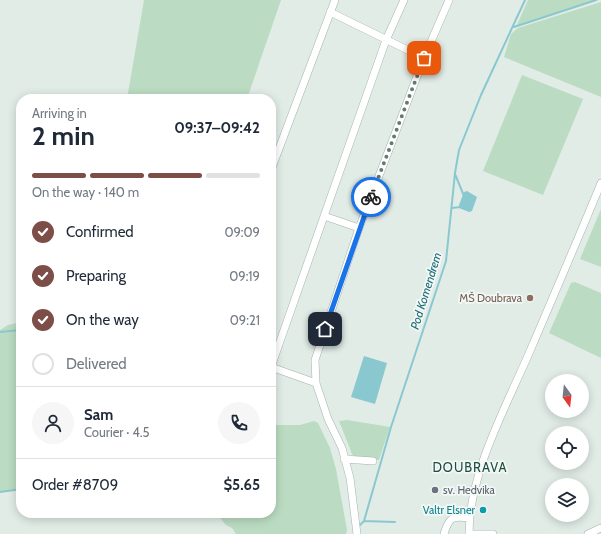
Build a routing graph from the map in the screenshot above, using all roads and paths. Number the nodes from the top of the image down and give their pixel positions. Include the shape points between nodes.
1 (335, 0) edge
2 (404, 0) edge
3 (449, 0) edge
4 (330, 12) junction
5 (386, 40) junction
6 (424, 58) junction
7 (276, 157) edge
8 (601, 183) edge
9 (324, 216) junction
10 (360, 228) junction
11 (276, 353) edge
12 (276, 369) edge
13 (316, 382) junction
14 (344, 459) junction
15 (373, 462) dead end
16 (469, 518) junction
17 (601, 528) edge
18 (357, 531) edge
19 (444, 534) edge
20 (469, 534) edge
21 (493, 534) edge
22 (588, 534) edge

1 - 4 street
2 - 5 street
3 - 6 street
4 - 5 street
4 - 7 street
5 - 6 street
5 - 9 street
6 - 10 street
8 - 16 street via 476,479
9 - 10 street
9 - 11 street
10 - 13 street via 315,360
12 - 13 street
13 - 14 street
14 - 15 street
14 - 18 street via 350,478
16 - 19 street via 455,516 447,523
16 - 20 street
17 - 22 street
20 - 21 street

